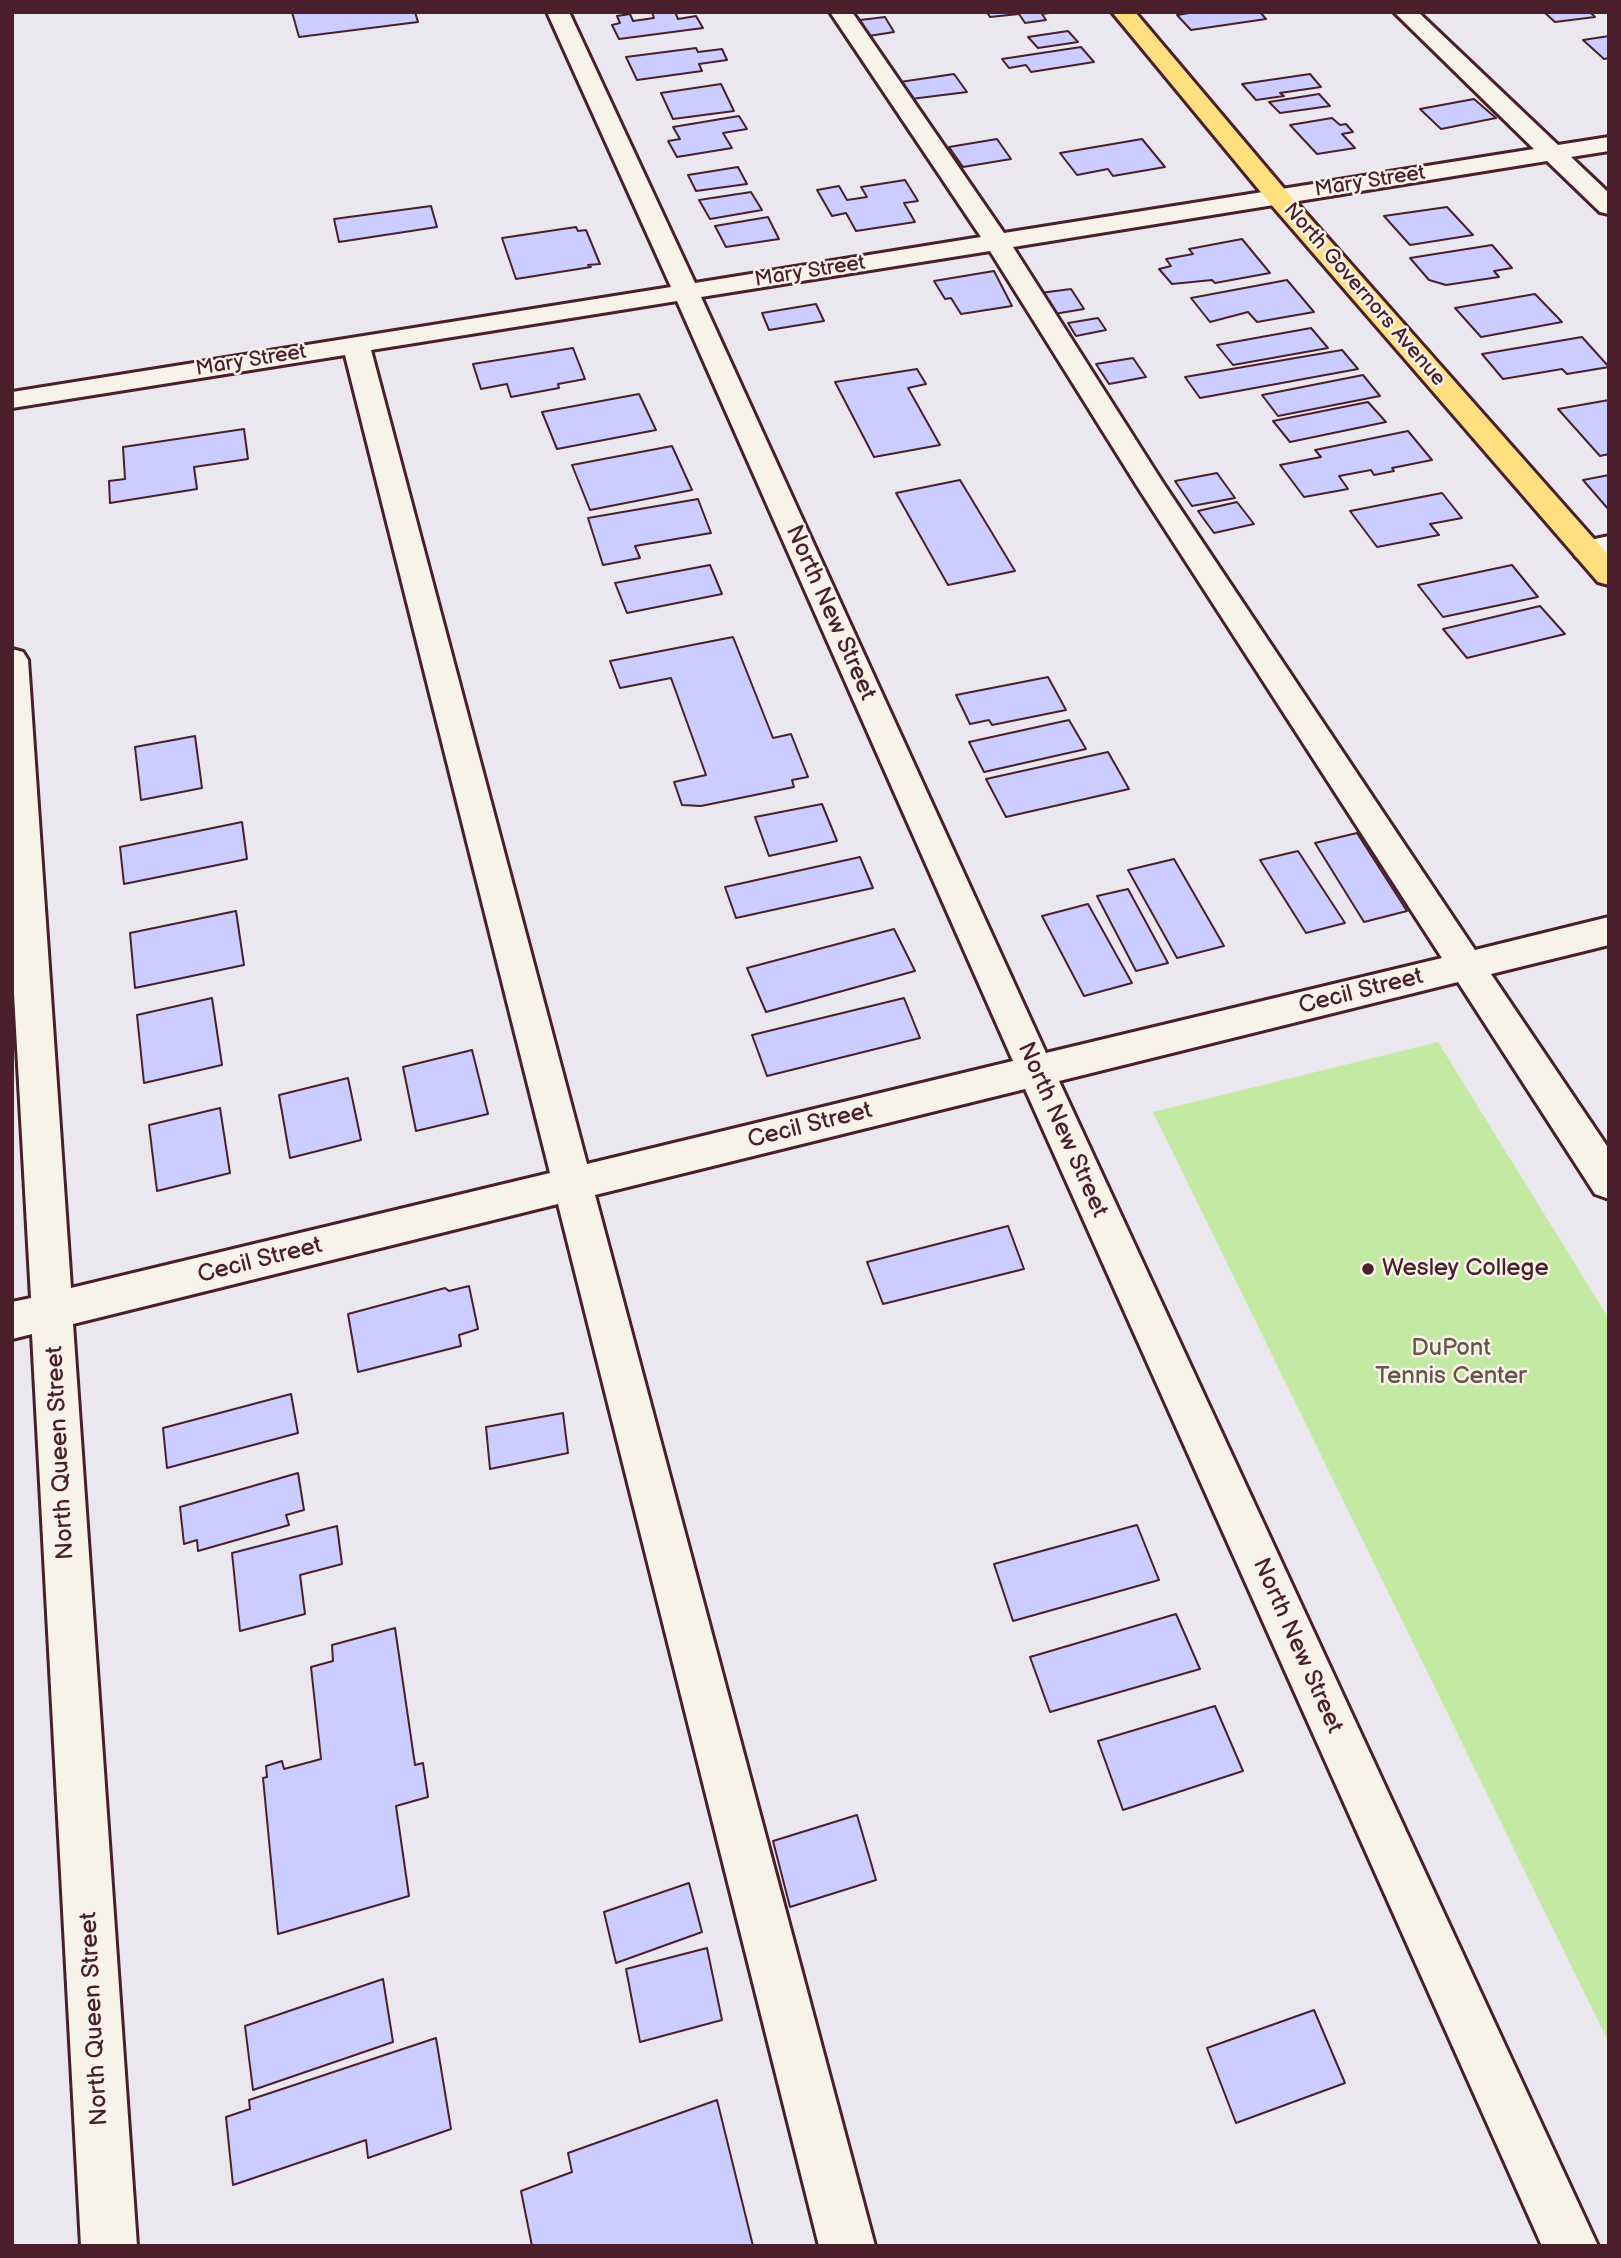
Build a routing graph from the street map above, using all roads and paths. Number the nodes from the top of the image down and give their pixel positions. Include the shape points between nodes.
1 (558, 12) edge
2 (841, 12) edge
3 (1123, 12) edge
4 (1405, 12) edge
5 (1609, 144) edge
6 (1553, 153) junction
7 (1278, 197) junction
8 (1609, 207) edge
9 (997, 242) junction
10 (686, 292) junction
11 (356, 344) junction
12 (12, 401) edge
13 (1598, 547) edge
14 (1609, 575) edge
15 (12, 660) edge
16 (1609, 931) edge
17 (1468, 965) junction
18 (1035, 1071) junction
19 (1609, 1182) edge
20 (575, 1183) junction
21 (32, 1316) edge
22 (109, 2246) edge
23 (847, 2246) edge
24 (1570, 2246) edge

1 - 10 street, North New Street
2 - 9 street
3 - 7 main road, North Governors Avenue
4 - 6 street
5 - 6 street, Mary Street
6 - 7 street, Mary Street
6 - 8 street
7 - 9 street, Mary Street
7 - 13 main road, North Governors Avenue
9 - 10 street, Mary Street
9 - 17 street via 1151,486
10 - 11 street, Mary Street
10 - 18 street, North New Street
11 - 12 street, Mary Street
11 - 20 street
13 - 14 main road, North Governors Avenue
15 - 21 street, North Queen Street
16 - 17 street, Cecil Street
17 - 18 street, Cecil Street
17 - 19 street
18 - 20 street, Cecil Street
18 - 24 street, North New Street
20 - 21 street, Cecil Street
20 - 23 street
21 - 22 street, North Queen Street

